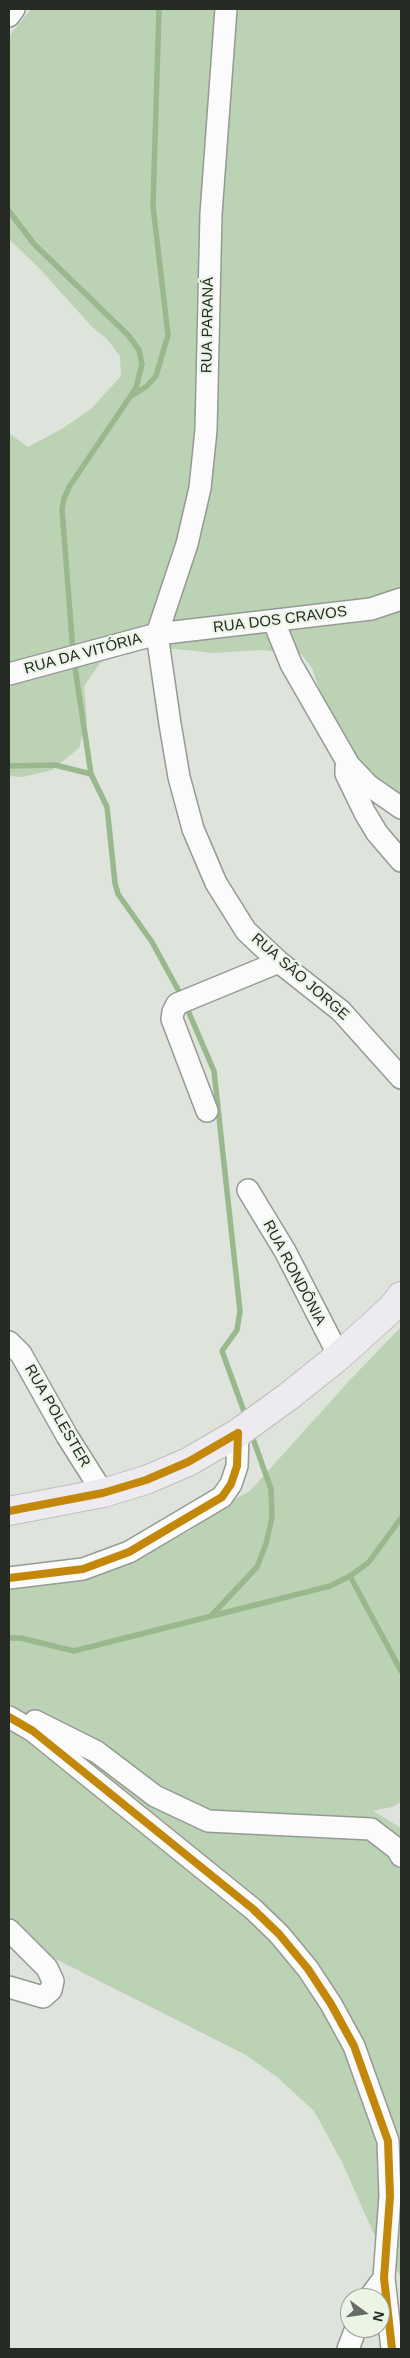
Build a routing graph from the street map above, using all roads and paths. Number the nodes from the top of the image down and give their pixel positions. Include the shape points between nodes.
1 (14, 9) edge
2 (226, 9) edge
3 (9, 16) edge
4 (401, 599) edge
5 (274, 622) junction
6 (157, 634) junction
7 (9, 674) edge
8 (344, 757) junction
9 (401, 808) edge
10 (401, 861) edge
11 (279, 962) junction
12 (401, 1078) edge
13 (207, 1111) dead end
14 (248, 1190) dead end
15 (401, 1296) edge
16 (9, 1342) edge
17 (339, 1356) junction
18 (238, 1433) junction
19 (103, 1493) junction
20 (9, 1511) edge
21 (9, 1578) edge
22 (9, 1706) edge
23 (9, 1717) edge
24 (401, 1856) edge
25 (9, 1930) edge
26 (9, 1987) edge
27 (384, 2278) junction
28 (376, 2288) edge
29 (392, 2349) edge

1 - 3 street
2 - 6 street, RUA PARANÁ via 211,214 206,430 200,488 187,544
4 - 5 street, RUA DOS CRAVOS via 371,609
5 - 6 street, RUA DOS CRAVOS
5 - 8 street via 291,664
6 - 7 street, RUA DA VITÓRIA
6 - 11 street, RUA SÃO JORGE via 179,777 193,829 216,883 246,931
8 - 9 street via 368,785
8 - 10 street via 346,774 365,813
11 - 12 street, RUA SÃO JORGE via 341,1011
11 - 13 street via 177,1004 173,1012 172,1019
14 - 17 street, RUA RONDÔNIA via 285,1251
15 - 17 main road
16 - 19 street, RUA POLESTER via 21,1354
17 - 18 main road
18 - 19 main road via 171,1469
18 - 21 street via 237,1466 222,1497 129,1552 83,1569
19 - 20 main road
22 - 24 street via 97,1752 156,1796 208,1821 371,1829 397,1849
23 - 27 street via 33,1731 253,1909 279,1934 312,1976 354,2046 388,2141 390,2196
25 - 26 street via 47,1968 53,1981 51,1990 43,1997
27 - 28 street
27 - 29 street

